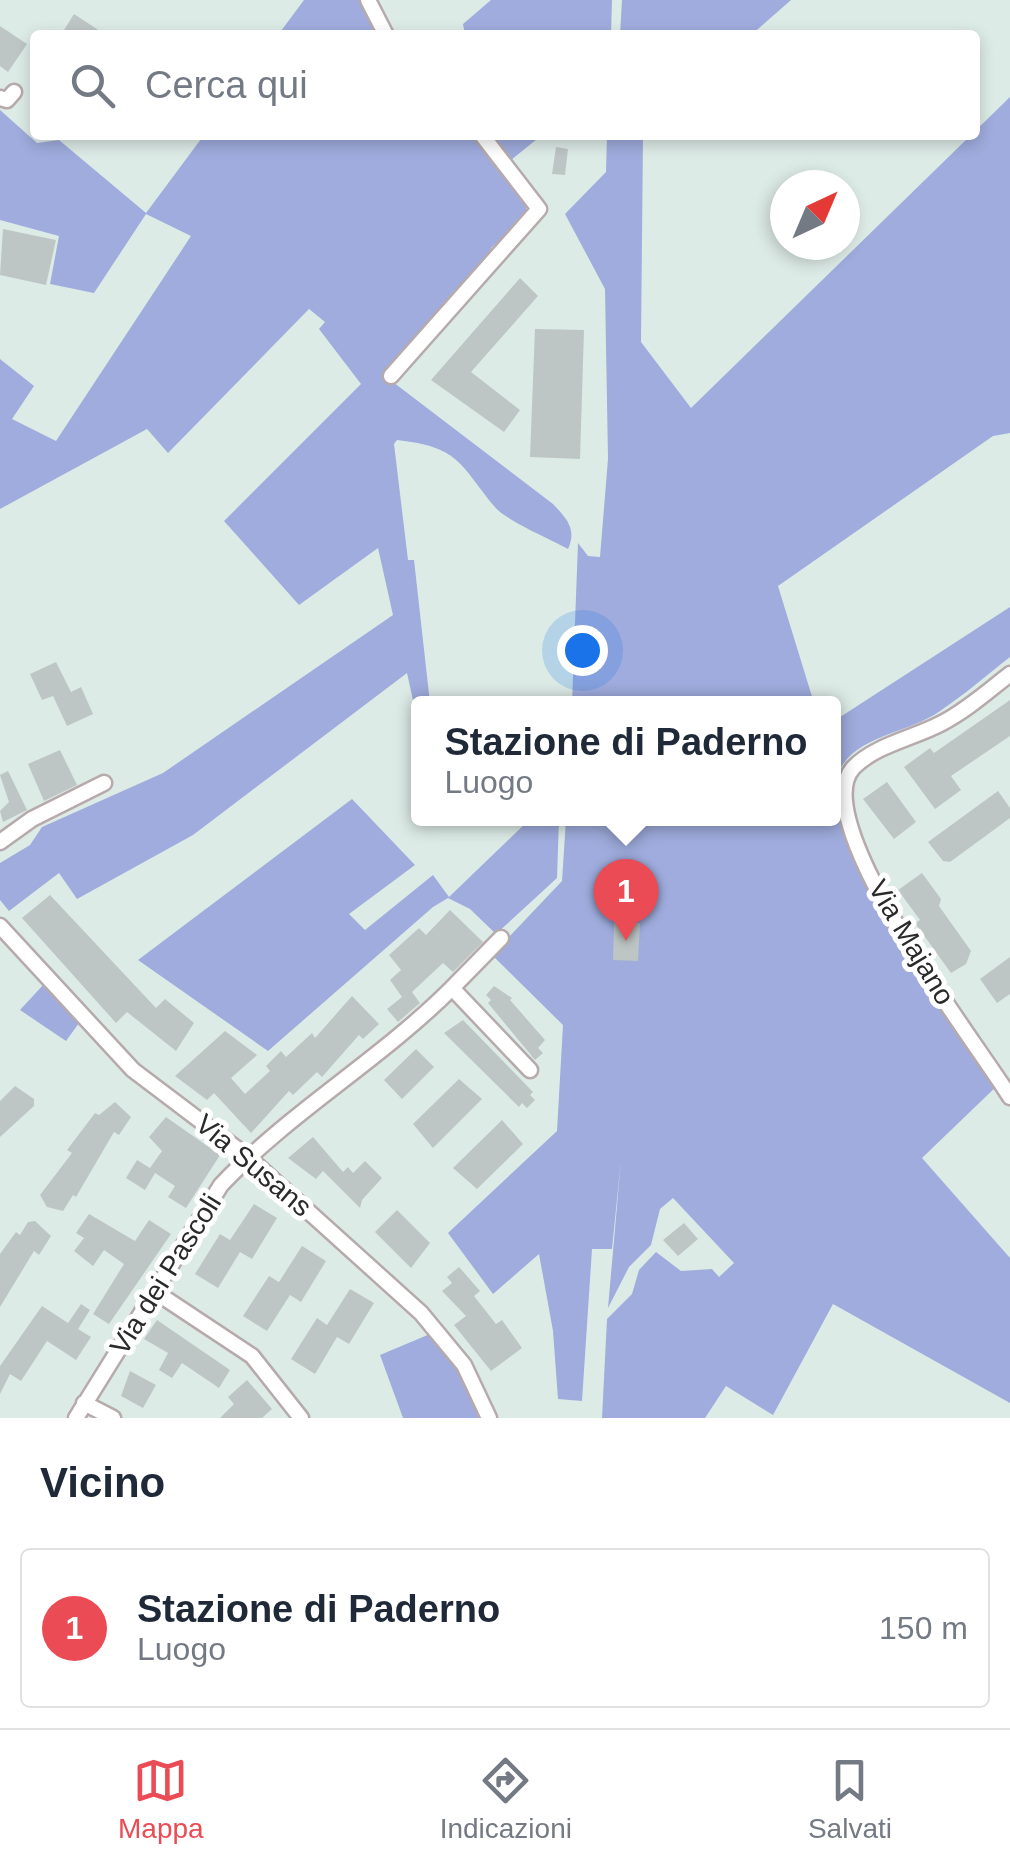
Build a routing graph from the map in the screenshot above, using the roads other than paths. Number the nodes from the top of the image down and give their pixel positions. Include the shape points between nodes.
1 (368, 0) edge
2 (383, 30) edge
3 (486, 140) edge
4 (391, 376) dead end
5 (1010, 674) edge
6 (104, 784) dead end
7 (0, 842) edge
8 (0, 926) edge
9 (501, 938) dead end
10 (452, 988) junction
11 (530, 1070) dead end
12 (1010, 1096) edge
13 (248, 1157) junction
14 (154, 1291) junction
15 (84, 1403) junction
16 (76, 1418) edge
17 (113, 1418) edge
18 (301, 1418) edge
19 (489, 1418) edge

1 - 2 street
3 - 4 street via 539,208
5 - 12 street, Via Majano via 953,717 875,753 848,775 845,809 908,944
6 - 7 street
8 - 13 street, Via Susans via 133,1070
9 - 10 street, Via dei Pascoli
10 - 11 street
10 - 13 street, Via dei Pascoli via 412,1028
13 - 14 street, Via dei Pascoli via 220,1186
13 - 19 street, Via Susans via 442,1334
14 - 15 street, Via dei Pascoli
14 - 18 street via 252,1356
15 - 16 street, Via dei Pascoli
15 - 17 street

